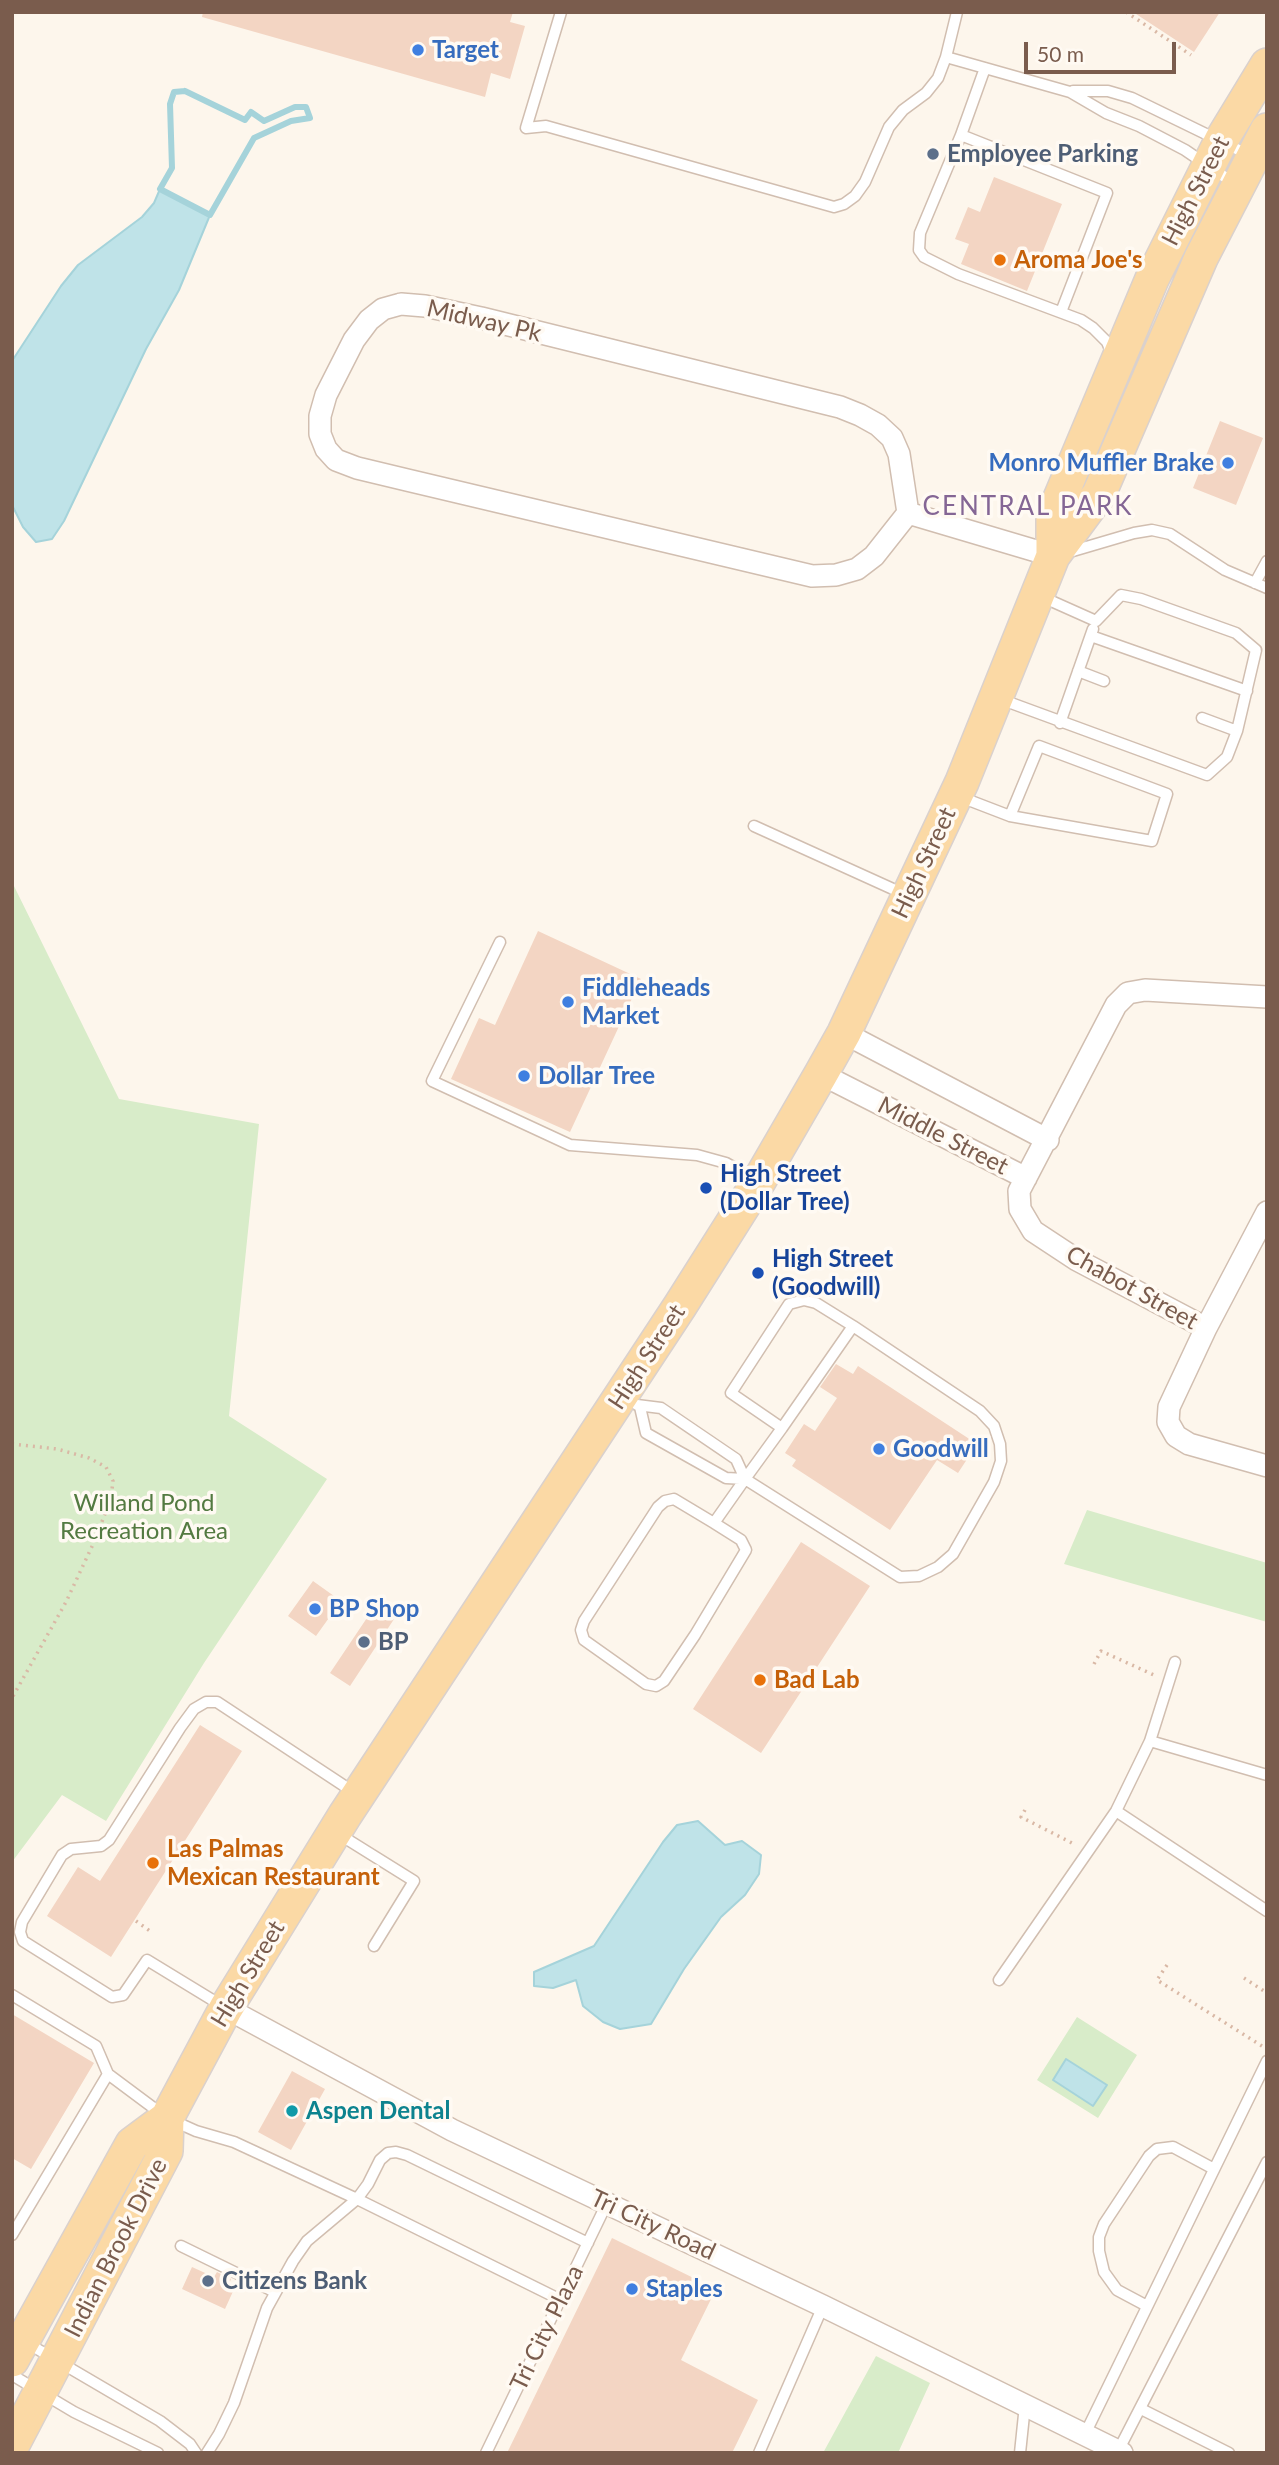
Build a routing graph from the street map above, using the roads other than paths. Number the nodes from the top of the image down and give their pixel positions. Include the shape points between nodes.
1 (561, 12) edge
2 (957, 12) edge
3 (946, 57) junction
4 (1267, 65) edge
5 (985, 68) junction
6 (1070, 92) junction
7 (961, 135) junction
8 (1260, 143) edge
9 (1215, 152) junction
10 (1238, 186) junction
11 (1061, 312) junction
12 (1116, 363) junction
13 (908, 513) junction
14 (1053, 556) junction
15 (1267, 561) edge
16 (1255, 583) junction
17 (1267, 588) edge
18 (1038, 595) junction
19 (1096, 621) junction
20 (1091, 636) junction
21 (1078, 671) junction
22 (1104, 681) dead end
23 (1247, 691) junction
24 (996, 698) junction
25 (1202, 718) dead end
26 (1060, 723) junction
27 (1237, 731) junction
28 (956, 795) junction
29 (1010, 816) junction
30 (754, 826) dead end
31 (908, 896) junction
32 (499, 942) dead end
33 (1267, 997) edge
34 (844, 1033) junction
35 (821, 1073) junction
36 (1048, 1140) junction
37 (1026, 1178) junction
38 (759, 1181) junction
39 (1267, 1212) edge
40 (853, 1326) junction
41 (1206, 1328) junction
42 (631, 1401) junction
43 (782, 1429) junction
44 (1267, 1466) edge
45 (745, 1479) junction
46 (714, 1522) junction
47 (1175, 1662) dead end
48 (1150, 1741) junction
49 (1267, 1775) edge
50 (358, 1795) junction
51 (1116, 1811) junction
52 (334, 1832) junction
53 (1267, 1911) edge
54 (374, 1946) dead end
55 (999, 1980) dead end
56 (12, 1994) edge
57 (226, 2008) junction
58 (1266, 2064) edge
59 (108, 2074) junction
60 (167, 2118) junction
61 (1267, 2162) edge
62 (1214, 2169) junction
63 (357, 2199) junction
64 (607, 2203) junction
65 (12, 2235) edge
66 (588, 2243) junction
67 (181, 2246) dead end
68 (275, 2292) junction
69 (561, 2300) junction
70 (823, 2306) junction
71 (1147, 2306) junction
72 (16, 2345) edge
73 (57, 2362) junction
74 (12, 2375) edge
75 (41, 2392) junction
76 (1024, 2405) junction
77 (1141, 2409) junction
78 (1085, 2434) junction
79 (12, 2446) edge
80 (1120, 2452) edge
81 (158, 2453) edge
82 (195, 2453) edge
83 (207, 2453) edge
84 (486, 2453) edge
85 (759, 2453) edge
86 (1020, 2453) edge
87 (1229, 2453) edge

1 - 3 lane via 526,128 546,125 834,207 855,196 889,127 926,93
2 - 3 lane
3 - 5 lane
4 - 9 main road, High Street
5 - 6 lane
5 - 7 lane
6 - 9 lane via 1185,150
6 - 9 lane via 1108,91 1132,98
7 - 11 lane via 920,233 919,250 931,262
7 - 11 lane via 1107,192
8 - 9 lane
8 - 10 main road, High Street
9 - 10 lane
9 - 12 main road, High Street
10 - 14 main road, High Street via 1201,258 1099,494
11 - 12 lane via 1093,328 1107,342
12 - 14 main road, High Street via 1053,515
13 - 13 street, Midway Pk via 899,454 892,438 860,415 425,306 401,304 383,309 369,320 338,367 320,416 326,449 336,460 357,468 812,576 857,569 874,556
13 - 14 street
14 - 16 lane via 1152,530 1170,534 1225,570
14 - 18 main road, High Street
15 - 16 lane
16 - 17 lane
18 - 19 lane
18 - 24 main road, High Street
19 - 20 lane
19 - 23 lane via 1121,594 1236,633 1256,650
20 - 21 lane
20 - 23 lane
21 - 22 lane
21 - 26 lane
23 - 27 lane
24 - 26 lane
24 - 28 main road, High Street
25 - 27 lane
26 - 27 lane via 1207,775 1227,757
28 - 29 lane
28 - 31 main road, High Street
29 - 29 lane via 1152,841 1167,793 1039,746
30 - 31 lane
31 - 34 main road, High Street
32 - 38 lane via 432,1081 570,1145 697,1155 726,1163
33 - 36 street, Middle Street via 1128,993 1116,1004
34 - 35 main road, High Street
34 - 36 street, Middle Street
35 - 37 street, Middle Street
35 - 38 main road, High Street
36 - 37 street, Middle Street
37 - 41 street, Chabot Street via 1020,1209 1033,1231
38 - 42 main road, High Street
39 - 41 street
40 - 43 lane
40 - 43 lane via 816,1303 789,1304 731,1393
40 - 45 lane via 980,1411 994,1426 1001,1461 953,1554 919,1576 900,1577
41 - 44 street, Chabot Street via 1169,1407 1168,1422 1176,1436 1189,1444
42 - 45 lane via 661,1408 736,1460
42 - 45 lane via 646,1433 726,1478
42 - 50 main road, High Street
43 - 45 lane
45 - 46 lane
46 - 46 lane via 741,1540 746,1550 664,1681 656,1686 646,1684 584,1640 584,1621 665,1501 674,1499
47 - 48 lane
48 - 49 lane
48 - 51 lane
50 - 52 main road, High Street
50 - 57 lane via 217,1702 206,1702 194,1709 180,1728 109,1840 102,1846 71,1849 62,1855 22,1922 23,1941 113,1997 123,1995 147,1961
51 - 53 lane
51 - 55 lane
52 - 54 lane via 414,1881
52 - 57 main road, High Street
56 - 59 lane via 96,2046
57 - 60 main road, High Street
57 - 64 street, Tri City Road via 452,2130
58 - 62 lane
59 - 60 lane
59 - 65 lane
60 - 63 lane via 234,2142
60 - 72 main road, Indian Brook Drive via 132,2144
60 - 73 main road, Indian Brook Drive via 166,2151
61 - 77 lane
62 - 71 lane
62 - 71 lane via 1173,2147 1157,2149 1104,2224 1099,2237 1104,2272 1117,2290
63 - 66 lane via 380,2160 396,2152
63 - 68 lane via 307,2241
63 - 69 lane
64 - 66 lane, Tri City Plaza
64 - 70 street, Tri City Road
66 - 69 lane, Tri City Plaza
67 - 68 lane
68 - 83 lane via 258,2327 234,2403
69 - 84 lane, Tri City Plaza
70 - 76 street, Tri City Road
70 - 85 lane
71 - 78 lane
72 - 73 lane
73 - 75 main road, Indian Brook Drive
73 - 82 lane via 160,2421
74 - 75 lane
75 - 79 main road, Indian Brook Drive
75 - 81 lane
76 - 78 street, Tri City Road
76 - 86 lane
77 - 80 lane
77 - 87 lane
78 - 80 street, Tri City Road

